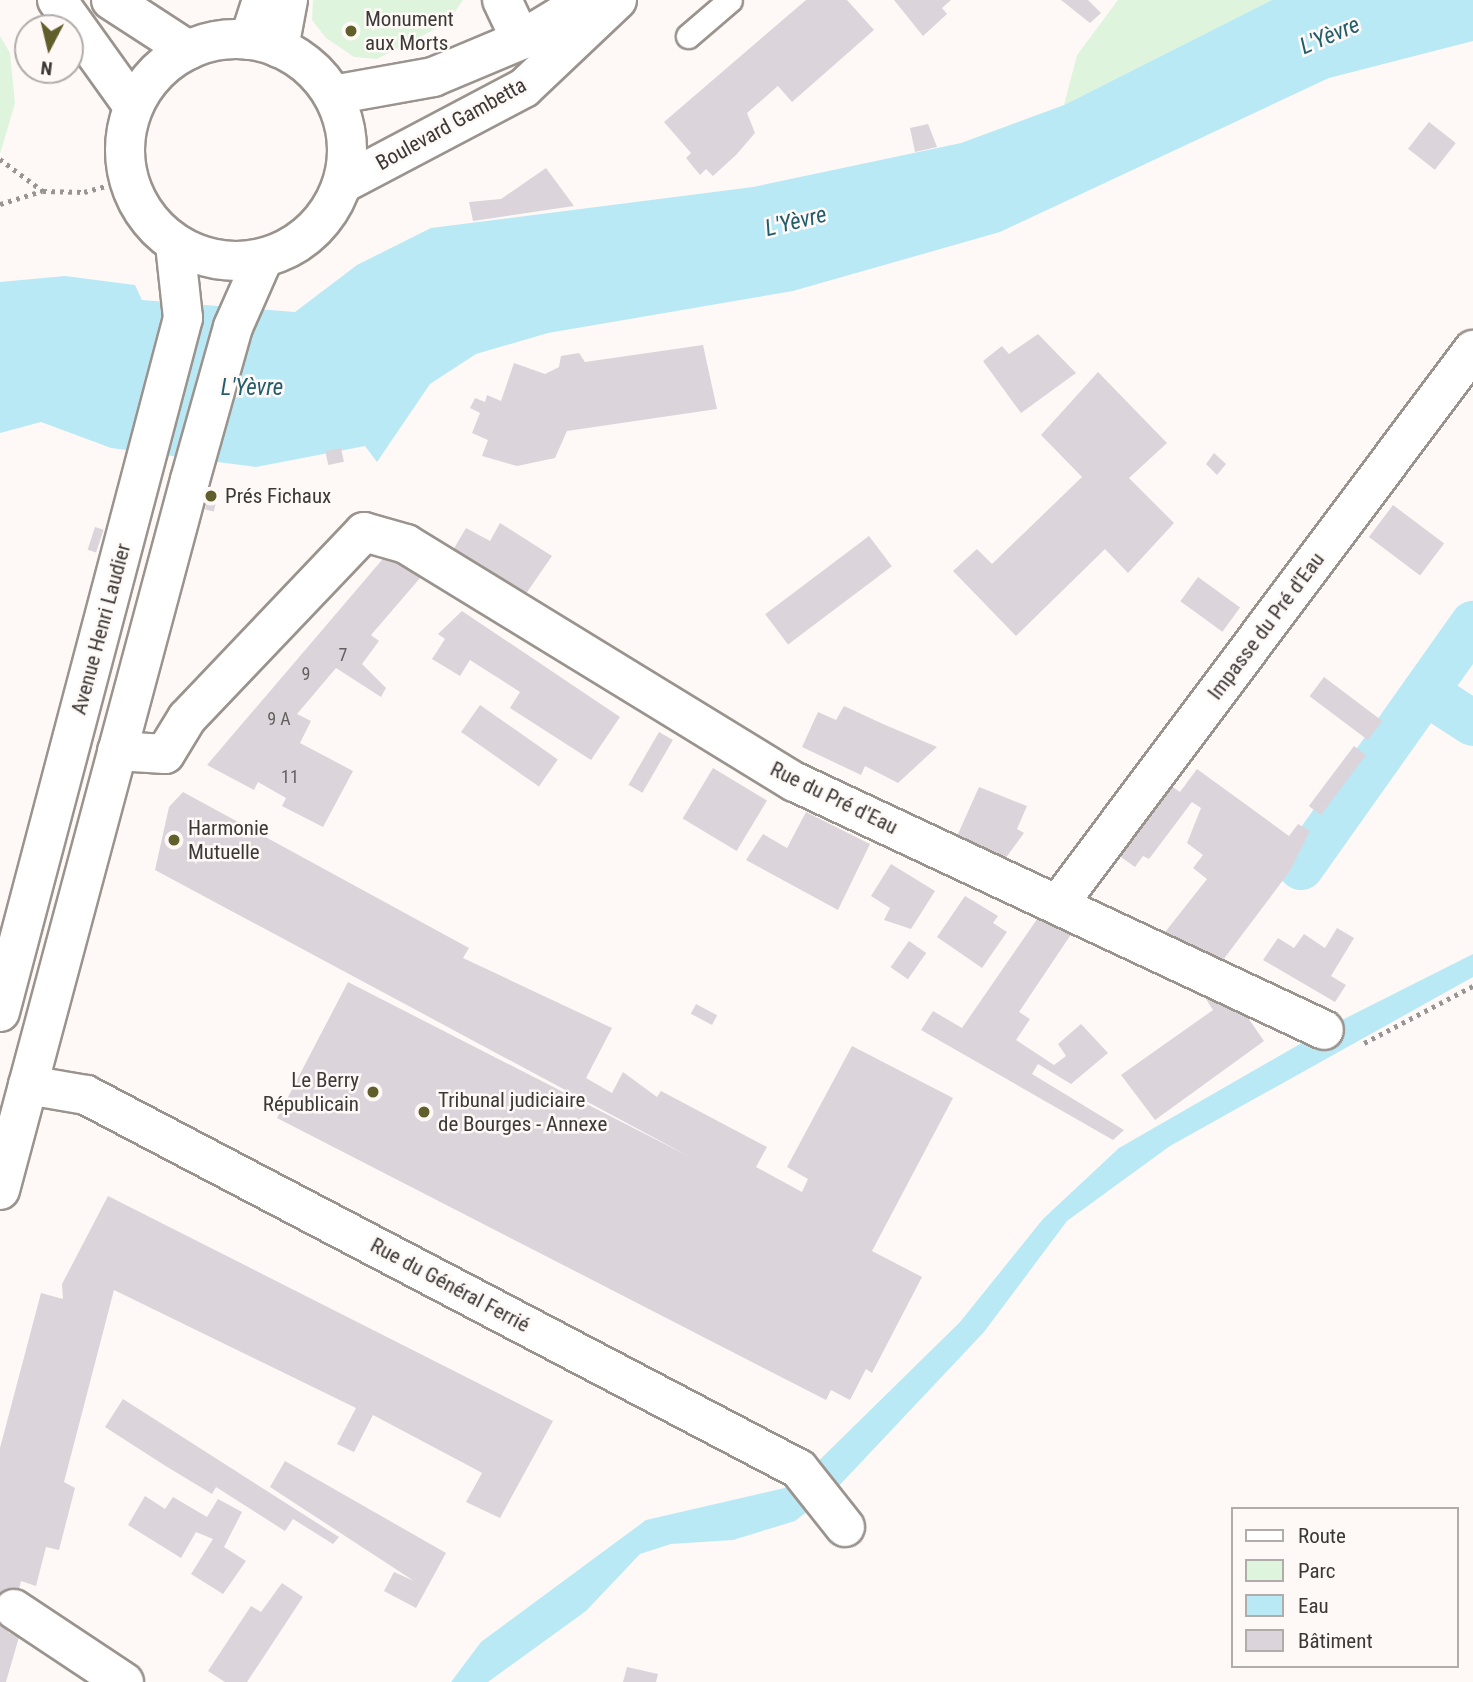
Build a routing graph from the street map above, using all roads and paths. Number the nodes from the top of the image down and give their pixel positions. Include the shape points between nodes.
1 (57, 0) edge
2 (111, 0) edge
3 (262, 0) edge
4 (288, 0) edge
5 (502, 0) edge
6 (587, 0) edge
7 (617, 0) edge
8 (730, 0) edge
9 (688, 36) dead end
10 (521, 40) junction
11 (264, 44) junction
12 (188, 50) junction
13 (333, 96) junction
14 (133, 106) junction
15 (0, 159) edge
16 (128, 180) junction
17 (342, 184) junction
18 (43, 191) junction
19 (0, 204) edge
20 (175, 244) junction
21 (263, 259) junction
22 (1473, 350) edge
23 (117, 751) junction
24 (1059, 903) junction
25 (1473, 986) edge
26 (0, 1012) edge
27 (1340, 1039) joint
28 (28, 1085) junction
29 (0, 1190) edge
30 (838, 1517) dead end
31 (13, 1609) dead end
32 (124, 1682) edge

1 - 14 main road
2 - 12 main road
3 - 11 main road
4 - 11 main road
5 - 10 main road
6 - 10 main road, Boulevard Gambetta
7 - 17 main road, Boulevard Gambetta via 524,88
8 - 9 lane
10 - 13 main road, Boulevard Gambetta via 433,77
11 - 12 main road
11 - 13 main road via 310,68
12 - 14 main road via 166,64
13 - 17 main road via 347,154
14 - 16 main road via 125,143
15 - 18 path
16 - 18 path via 84,192
16 - 20 main road via 154,227
17 - 21 main road via 316,226 297,243
18 - 19 path
20 - 21 main road via 223,260
20 - 26 main road, Avenue Henri Laudier via 183,318
21 - 23 main road via 233,327
22 - 24 main road, Impasse du Pré d'Eau
23 - 24 main road, Rue du Pré d'Eau via 165,754 187,718 364,533 406,544 795,782
23 - 28 main road
24 - 27 main road, Rue du Pré d'Eau
25 - 27 path
28 - 29 main road
28 - 30 main road, Rue du Général Ferrié via 98,1101 799,1469
31 - 32 main road

